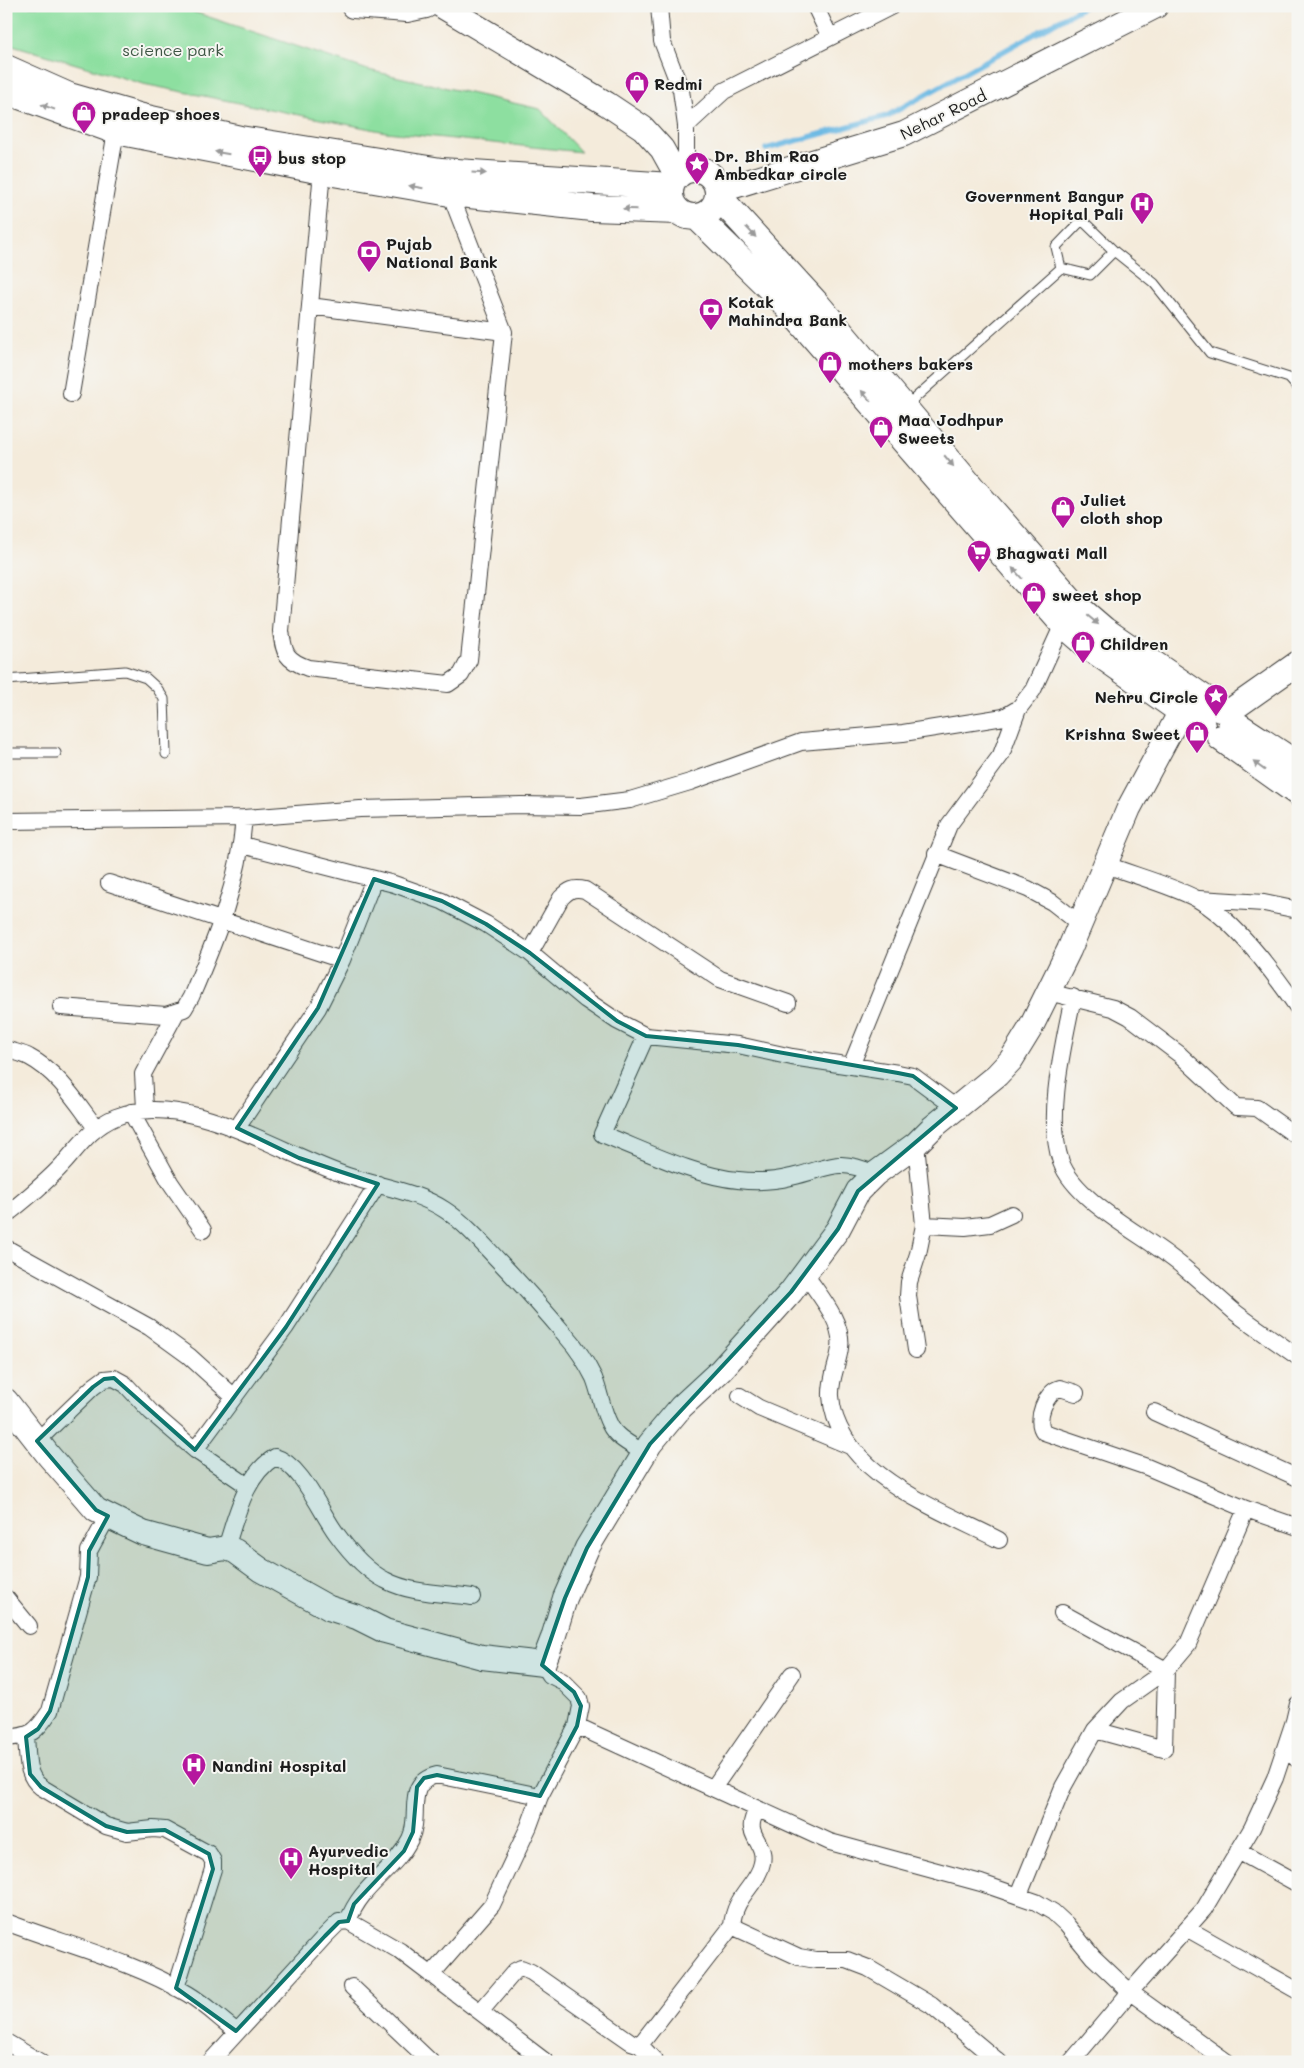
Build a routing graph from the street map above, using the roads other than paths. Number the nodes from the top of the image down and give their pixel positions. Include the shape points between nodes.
1 (353, 6) edge
2 (426, 6) edge
3 (442, 6) edge
4 (658, 6) edge
5 (816, 6) edge
6 (892, 6) edge
7 (1156, 6) edge
8 (830, 38) junction
9 (6, 68) edge
10 (6, 91) edge
11 (686, 126) junction
12 (116, 131) junction
13 (322, 171) junction
14 (678, 177) junction
15 (450, 193) junction
16 (718, 194) junction
17 (688, 214) junction
18 (1114, 251) junction
19 (1061, 268) junction
20 (310, 306) junction
21 (504, 332) junction
22 (1298, 388) edge
23 (72, 394) dead end
24 (896, 415) junction
25 (1064, 624) junction
26 (1298, 663) edge
27 (6, 680) edge
28 (1181, 711) junction
29 (1004, 717) junction
30 (1220, 721) junction
31 (6, 753) edge
32 (56, 753) dead end
33 (166, 754) dead end
34 (1298, 765) edge
35 (1298, 793) edge
36 (244, 818) junction
37 (6, 821) edge
38 (242, 846) junction
39 (936, 854) junction
40 (1104, 864) junction
41 (374, 879) junction
42 (110, 883) dead end
43 (1197, 898) junction
44 (1298, 910) edge
45 (223, 922) junction
46 (1080, 924) junction
47 (530, 953) junction
48 (342, 960) junction
49 (1048, 992) junction
50 (1073, 997) junction
51 (788, 1003) dead end
52 (61, 1007) dead end
53 (1298, 1008) edge
54 (176, 1013) junction
55 (646, 1036) junction
56 (6, 1049) edge
57 (851, 1066) junction
58 (956, 1108) junction
59 (138, 1110) junction
60 (96, 1128) junction
61 (237, 1128) junction
62 (1298, 1137) edge
63 (916, 1144) junction
64 (875, 1174) junction
65 (378, 1184) junction
66 (1012, 1214) dead end
67 (6, 1215) edge
68 (924, 1225) junction
69 (203, 1230) dead end
70 (6, 1248) edge
71 (805, 1274) junction
72 (916, 1350) dead end
73 (1298, 1357) edge
74 (1076, 1393) dead end
75 (234, 1396) junction
76 (740, 1396) dead end
77 (6, 1401) edge
78 (1154, 1412) dead end
79 (37, 1441) junction
80 (850, 1446) junction
81 (195, 1450) junction
82 (644, 1453) junction
83 (1298, 1478) edge
84 (248, 1486) junction
85 (1246, 1508) junction
86 (108, 1516) junction
87 (1298, 1527) edge
88 (999, 1540) dead end
89 (226, 1548) junction
90 (472, 1597) dead end
91 (6, 1598) edge
92 (1062, 1613) dead end
93 (29, 1626) dead end
94 (543, 1664) junction
95 (1166, 1670) junction
96 (792, 1674) dead end
97 (1298, 1704) edge
98 (577, 1726) junction
99 (1095, 1730) junction
100 (26, 1737) junction
101 (6, 1738) edge
102 (1285, 1749) junction
103 (1298, 1760) edge
104 (714, 1787) junction
105 (540, 1796) junction
106 (758, 1809) junction
107 (1238, 1851) junction
108 (1298, 1884) edge
109 (1019, 1894) junction
110 (348, 1921) junction
111 (6, 1922) edge
112 (732, 1926) junction
113 (1188, 1929) junction
114 (431, 1975) junction
115 (352, 1987) dead end
116 (176, 1988) junction
117 (1298, 1990) edge
118 (1130, 1992) junction
119 (480, 2012) junction
120 (236, 2032) junction
121 (6, 2042) edge
122 (640, 2045) junction
123 (40, 2062) edge
124 (210, 2062) edge
125 (431, 2062) edge
126 (546, 2062) edge
127 (656, 2062) edge
128 (999, 2062) edge
129 (1071, 2062) edge
130 (1227, 2062) edge

1 - 2 street via 407,10
3 - 14 street via 642,128 662,149
4 - 11 street via 662,41 681,90
5 - 8 street
6 - 8 street
7 - 16 street, Nehar Road via 904,134
8 - 11 street via 724,91
9 -> 14 main road via 70,96 142,117 240,139 441,171
12 -> 10 main road
11 - 14 street
13 -> 12 main road
12 - 23 street
15 -> 13 main road
13 - 20 street
14 - 16 main road via 697,168 708,172 715,180
14 - 17 main road via 670,195 672,204
17 -> 15 main road
15 - 21 street
16 - 17 main road via 711,209
16 -> 24 main road via 816,302
24 -> 17 main road via 780,298
18 - 19 lane via 1090,275
18 - 19 lane via 1082,220 1056,247
18 - 22 lane via 1154,283 1210,353 1289,378
19 - 24 lane
20 - 21 street
20 - 21 street via 281,631 284,650 293,662 308,668 448,684 461,675 469,660
25 -> 24 main road
24 -> 30 main road via 1076,606
25 - 28 main road via 1092,649
25 - 29 street via 1033,690 1019,708
26 - 30 street
27 - 33 lane via 125,671 146,678 164,699
28 - 30 main road
28 - 40 street via 1150,765
29 - 36 street via 903,732 801,742 630,800 581,806 360,809
29 - 39 street via 1017,712 1001,755 949,825
30 - 34 main road
35 -> 30 main road
31 - 32 lane
36 - 37 street
36 - 38 street
38 - 41 street
38 - 45 street
39 - 46 street via 1028,889 1052,902
39 - 57 street
40 - 43 street
40 - 46 street
41 - 47 street via 442,901 486,924
41 - 48 street
42 - 45 street
43 - 44 street via 1264,903
43 - 53 street via 1234,927 1278,978
45 - 48 street
45 - 54 street via 191,997 184,1009
46 - 49 street
47 - 51 street via 561,898 576,888 585,890 652,932 720,979
47 - 55 street via 586,1000
48 - 61 street via 318,1008
49 - 50 street
49 - 58 street via 1011,1060 997,1076
50 - 62 street via 1113,1008 1130,1017 1179,1054 1236,1107 1257,1108
50 - 73 street via 1058,1072 1055,1122 1059,1156 1066,1171 1073,1182 1106,1212 1170,1256 1236,1313
52 - 54 street via 122,1013
54 - 59 street via 143,1074
55 - 57 street via 738,1044
55 - 64 street via 602,1134 671,1162 737,1180 792,1177 837,1164 857,1166
56 - 60 street via 28,1056 46,1069
57 - 58 street via 913,1076
58 - 63 street
59 - 60 street via 115,1117
59 - 61 street via 189,1115
59 - 69 street via 165,1174
60 - 67 street via 37,1190
61 - 65 street via 299,1158
63 - 64 street
63 - 68 street
64 - 71 street via 858,1191 838,1229
65 - 75 street via 286,1327
65 - 82 street via 420,1197 445,1210 472,1232 570,1339 593,1377 610,1426 621,1438
66 - 68 street via 990,1224 965,1227
68 - 72 street via 908,1296
70 - 75 street via 148,1328 189,1356
71 - 80 street via 841,1337 831,1385 832,1398 840,1431
71 - 82 street via 721,1370 681,1407
74 - 85 street via 1060,1388 1050,1394 1040,1419 1044,1432 1147,1467
75 - 81 street
76 - 80 street via 758,1408
77 - 79 street
78 - 83 street
79 - 81 street via 93,1387 104,1379 114,1378 126,1384 151,1412
79 - 86 street via 96,1510
80 - 88 street via 887,1480
81 - 84 street
82 - 94 street via 587,1548 564,1598 554,1638
84 - 89 street
84 - 90 street via 265,1463 275,1457 284,1460 297,1473 336,1534 359,1561 385,1580 410,1589
85 - 87 street
85 - 95 street via 1188,1644
86 - 89 street via 143,1533 208,1551
86 - 100 street via 89,1551 88,1577 50,1711 38,1729
89 - 94 street via 329,1608 384,1631 482,1657
91 - 93 street
92 - 95 street
94 - 98 street via 550,1675 562,1681 578,1698 581,1706
95 - 99 street via 1122,1700
95 - 99 street via 1164,1749
96 - 104 street
97 - 102 street
98 - 104 street
98 - 105 street
99 - 109 street via 1063,1788
100 - 101 street
100 - 116 street via 30,1774 41,1787 106,1826 127,1832 165,1830 209,1854 213,1868
102 - 103 street
102 - 107 street via 1252,1828
104 - 106 street
105 - 110 street via 437,1775 424,1778 417,1787 413,1832 404,1851 354,1904
105 - 114 street via 492,1905
106 - 109 street via 852,1849
106 - 112 street via 750,1829 762,1852 763,1862 738,1902
107 - 108 street
107 - 113 street
109 - 118 street via 1053,1912
110 - 114 street via 382,1939
110 - 120 street via 339,1922
111 - 116 street via 115,1961
112 - 122 street
112 - 128 street via 799,1957 847,1960 874,1972 931,2005
113 - 117 street
113 - 118 street
114 - 119 street
115 - 125 street
116 - 120 street
118 - 129 street
118 - 130 street
119 - 122 street via 521,1968
119 - 126 street
120 - 124 street
121 - 123 street
122 - 127 street

